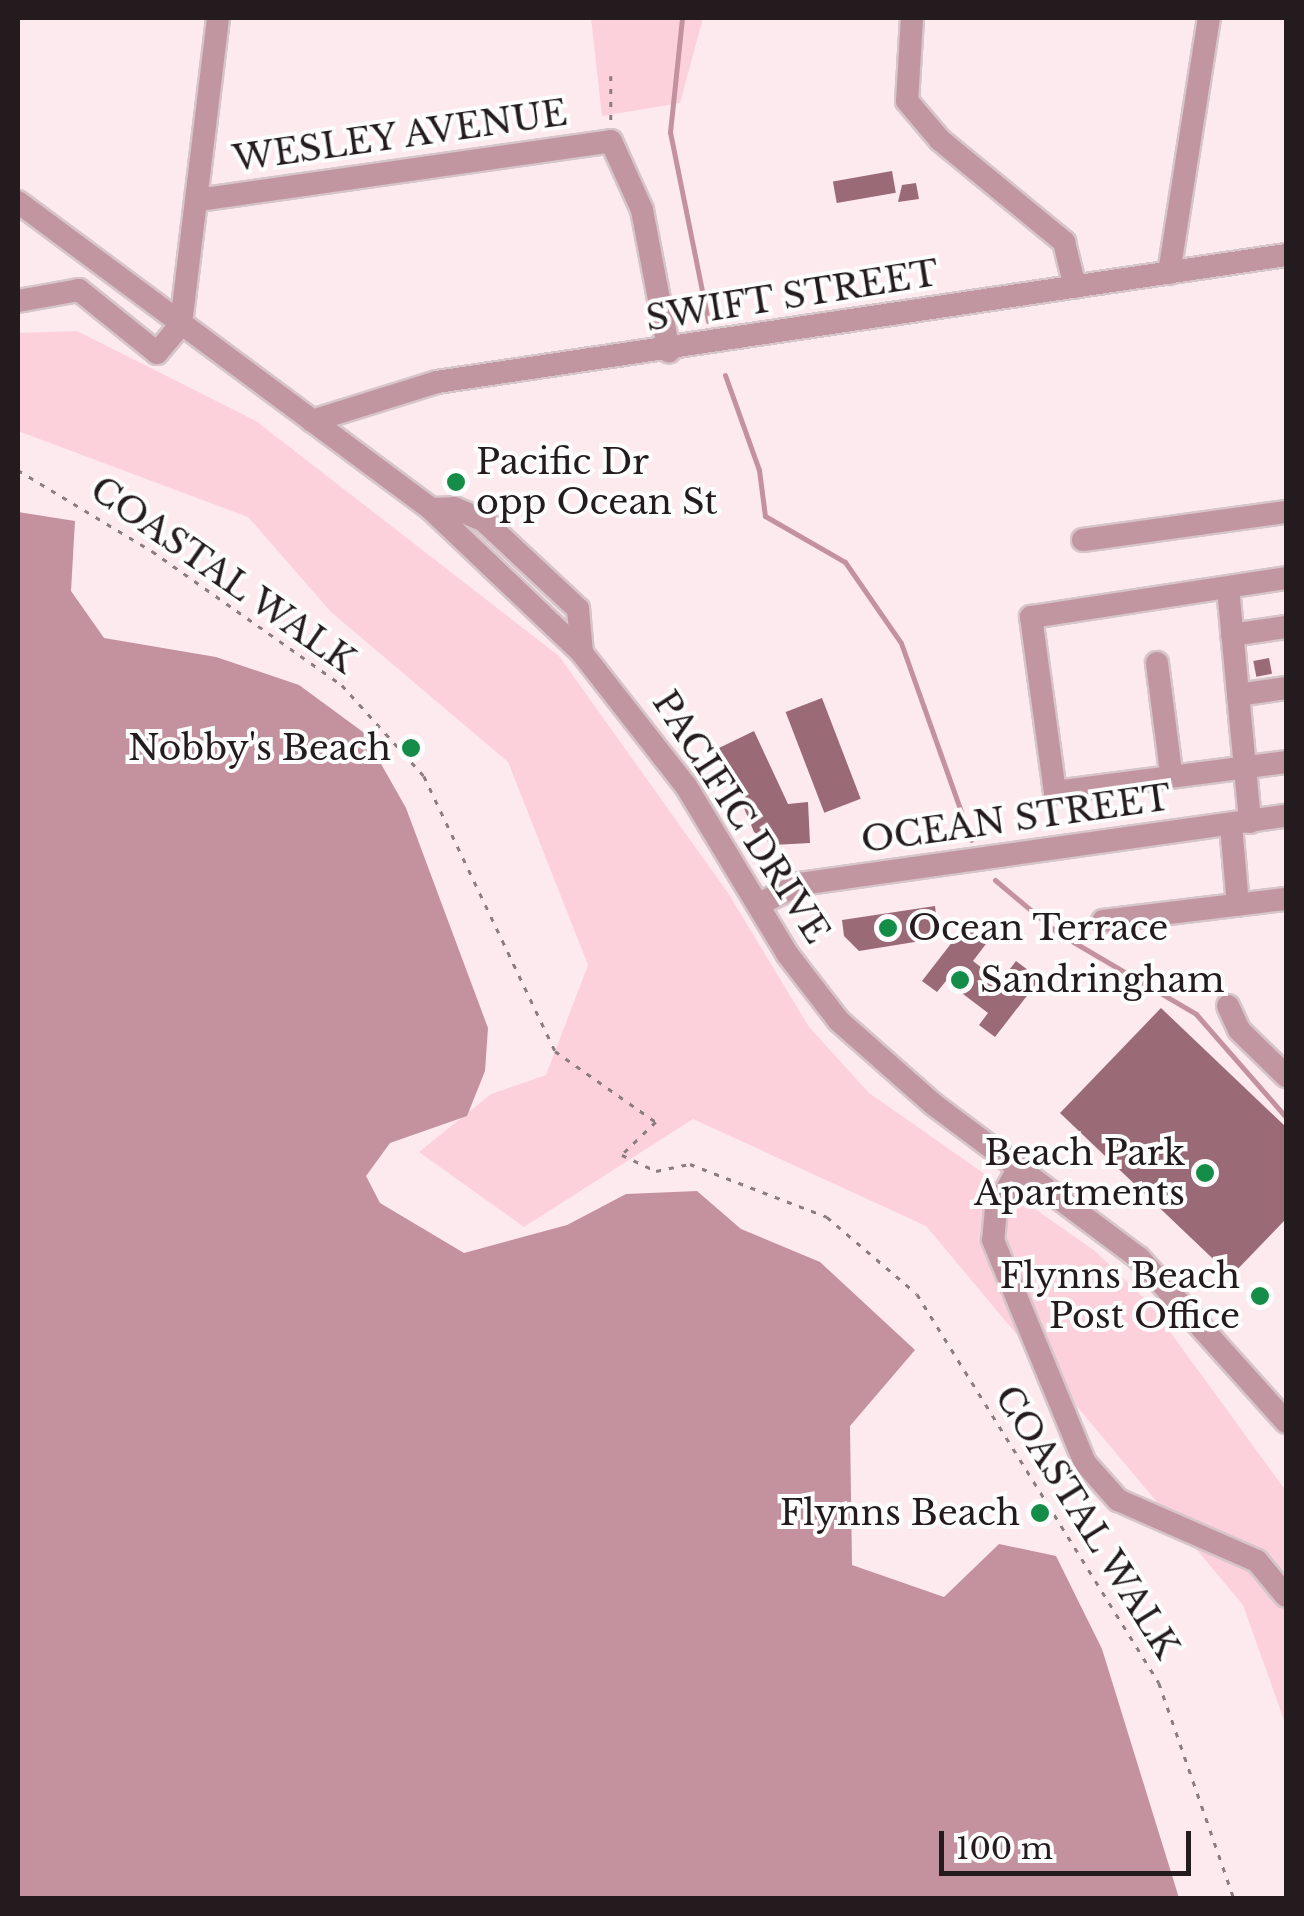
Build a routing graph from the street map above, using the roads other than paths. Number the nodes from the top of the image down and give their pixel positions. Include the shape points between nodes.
1 (218, 18) edge
2 (912, 18) edge
3 (1210, 18) edge
4 (198, 200) junction
5 (18, 202) edge
6 (1286, 255) edge
7 (1170, 273) junction
8 (1076, 287) junction
9 (18, 301) edge
10 (172, 317) junction
11 (669, 351) junction
12 (312, 420) junction
13 (1286, 512) edge
14 (1083, 540) dead end
15 (1286, 578) edge
16 (1228, 588) junction
17 (1286, 627) edge
18 (1232, 635) junction
19 (1157, 662) dead end
20 (1286, 688) edge
21 (1238, 695) junction
22 (1286, 762) edge
23 (1245, 769) junction
24 (1171, 773) junction
25 (1286, 816) edge
26 (1241, 823) junction
27 (1286, 899) edge
28 (760, 904) junction
29 (1238, 905) junction
30 (1102, 921) dead end
31 (1228, 1006) dead end
32 (1286, 1076) edge
33 (1020, 1166) junction
34 (1286, 1422) edge
35 (1286, 1596) edge

1 - 4 street
2 - 8 street via 907,101 940,140 1064,242
3 - 7 street
4 - 10 street
4 - 11 street, WESLEY AVENUE via 612,141 642,210
5 - 10 street
6 - 7 street, SWIFT STREET
7 - 8 street, SWIFT STREET
8 - 11 street, SWIFT STREET
9 - 10 street via 79,290 157,353
10 - 12 street
11 - 12 street, SWIFT STREET via 413,387
12 - 28 street, PACIFIC DRIVE via 431,509 454,508 484,521 578,609 582,653 686,786
13 - 14 street
15 - 16 street
16 - 18 street
16 - 24 street via 1031,617 1055,792
17 - 18 street
18 - 21 street
19 - 24 street
20 - 21 street
21 - 23 street
22 - 23 street
23 - 24 street
23 - 26 street
25 - 26 street, OCEAN STREET
26 - 28 street, OCEAN STREET via 800,884
26 - 29 street
27 - 29 street
28 - 33 street, PACIFIC DRIVE via 838,1022
29 - 30 street
31 - 32 street via 1239,1030
33 - 34 street, PACIFIC DRIVE via 1139,1258
33 - 35 street via 992,1219 993,1240 1079,1454 1118,1500 1257,1561

